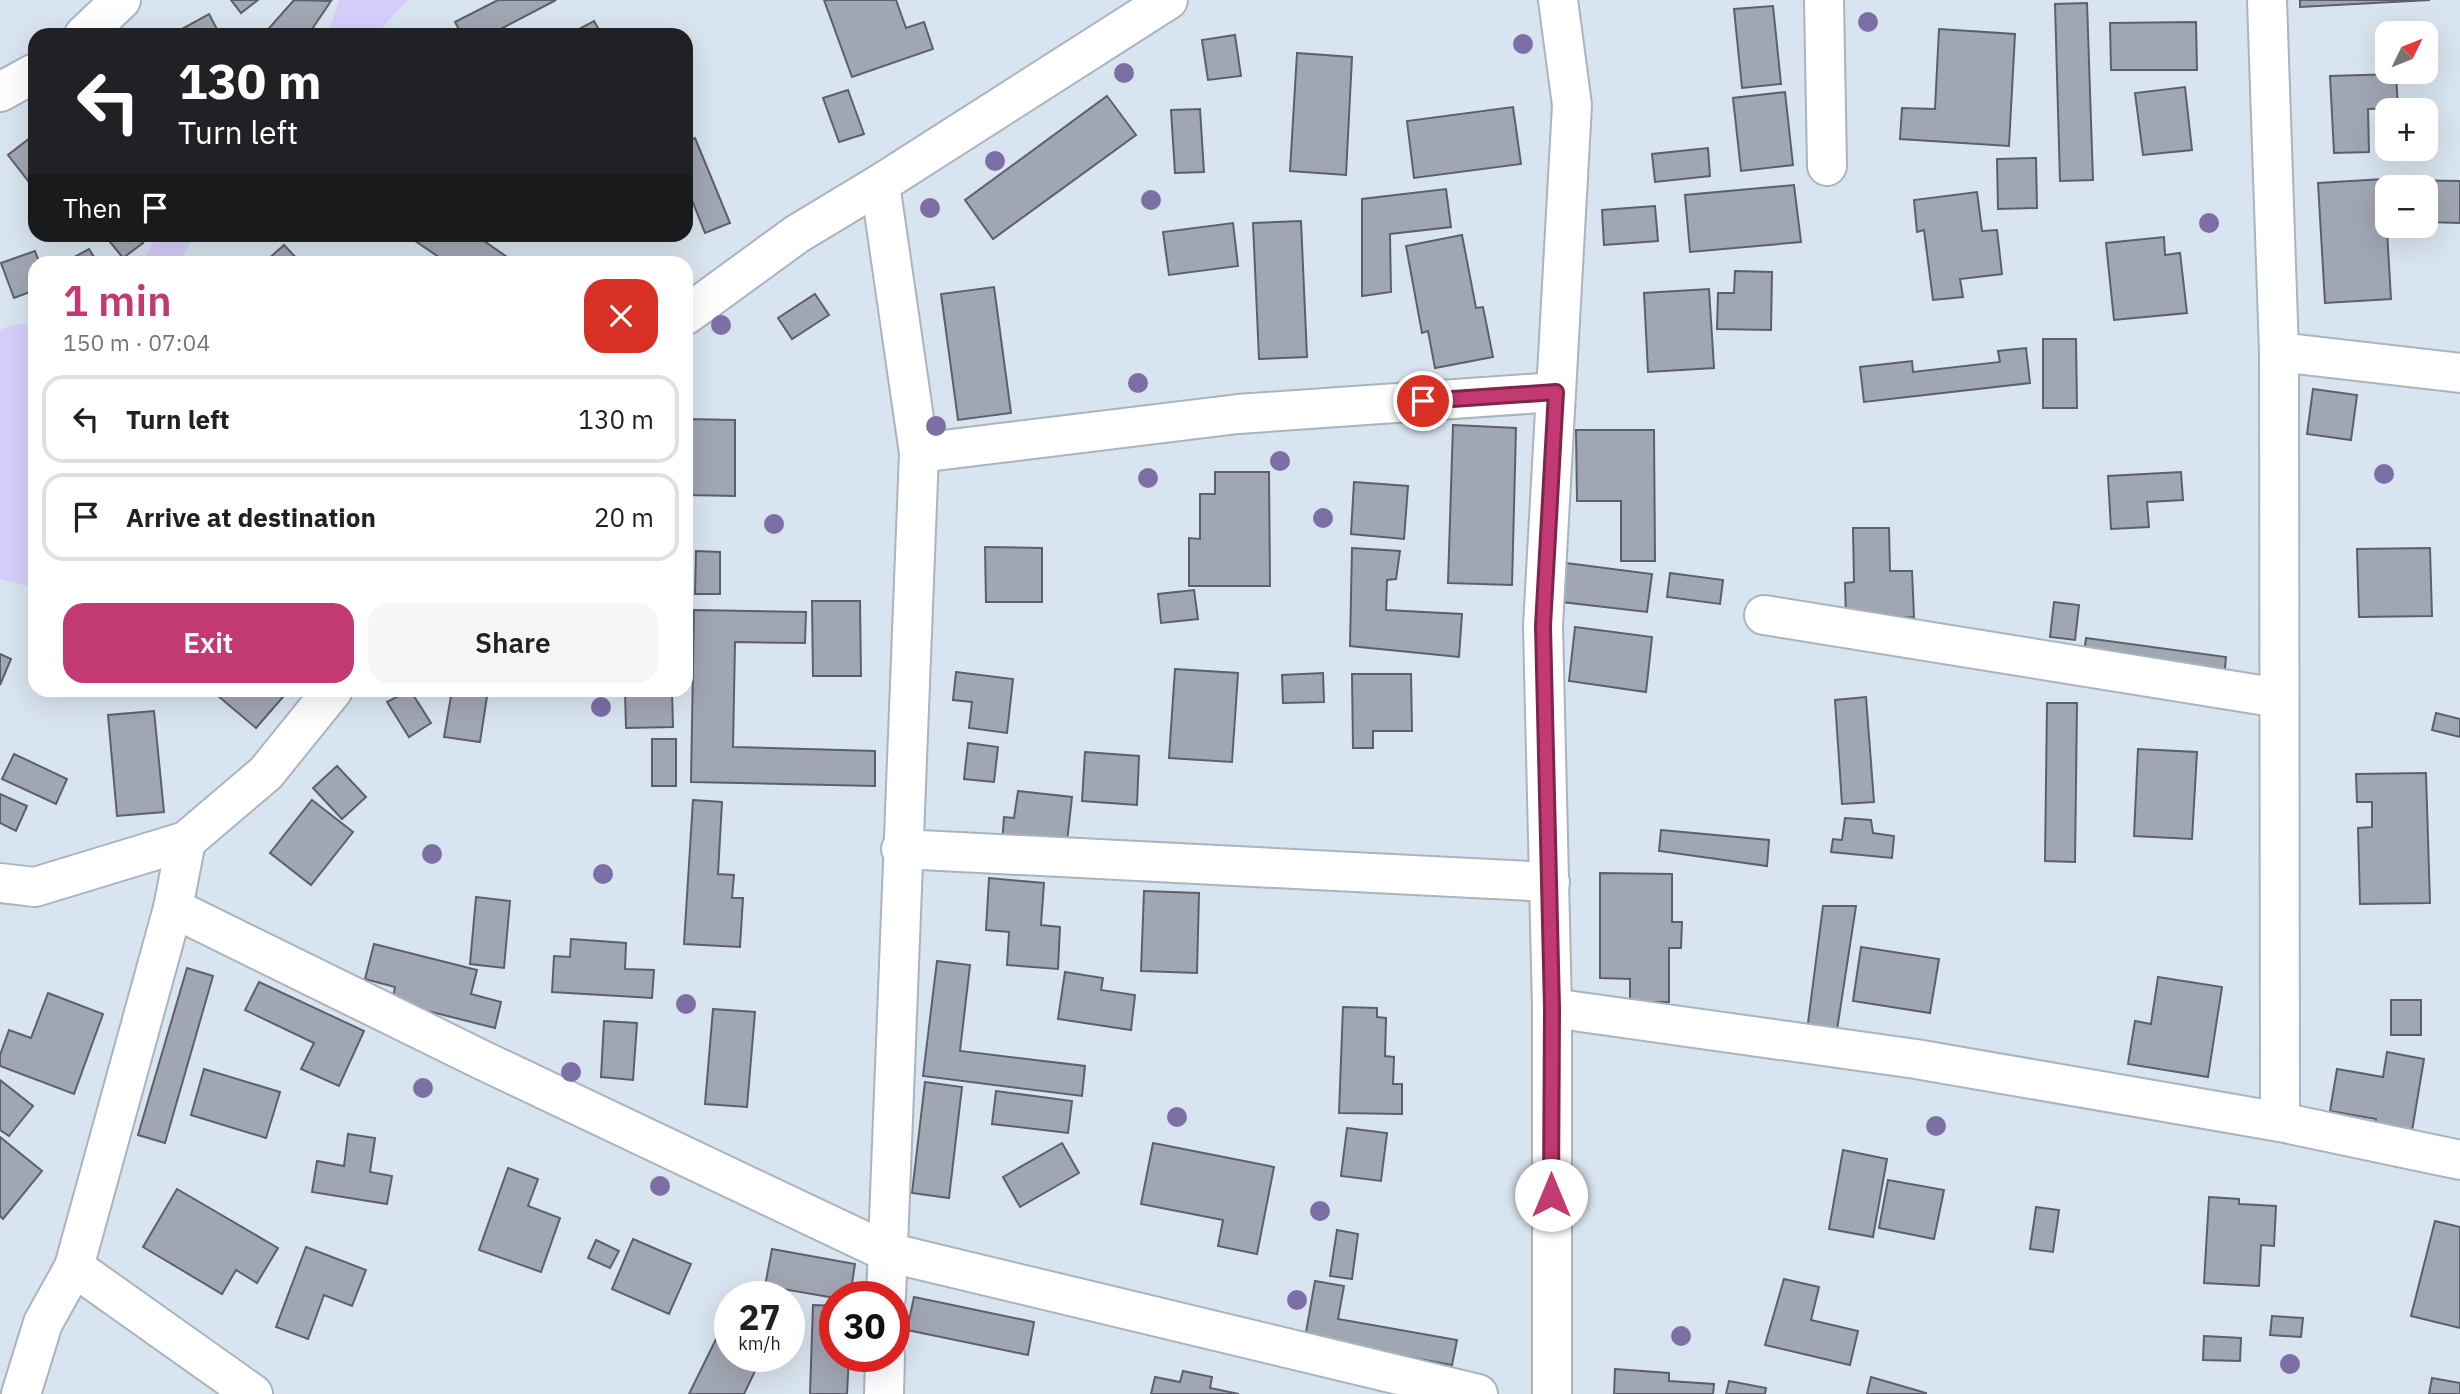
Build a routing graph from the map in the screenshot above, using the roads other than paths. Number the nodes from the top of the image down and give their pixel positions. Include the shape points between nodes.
1 (121, 0) edge
2 (1168, 0) edge
3 (1558, 0) edge
4 (1824, 0) edge
5 (2267, 0) edge
6 (91, 28) edge
7 (28, 77) edge
8 (0, 92) edge
9 (1827, 166) dead end
10 (880, 184) junction
11 (693, 310) edge
12 (2279, 352) junction
13 (2460, 373) edge
14 (1556, 392) junction
15 (919, 453) junction
16 (1764, 615) dead end
17 (327, 697) edge
18 (2280, 698) junction
19 (186, 841) junction
20 (901, 849) junction
21 (1550, 882) junction
22 (0, 883) edge
23 (173, 908) junction
24 (1552, 1008) junction
25 (2280, 1122) junction
26 (2460, 1160) edge
27 (887, 1252) junction
28 (74, 1267) junction
29 (886, 1281) edge
30 (885, 1372) edge
31 (21, 1394) edge
32 (253, 1394) edge
33 (884, 1394) edge
34 (1478, 1394) edge
35 (1552, 1394) edge

1 - 6 street
2 - 10 street
3 - 14 street via 1572,105
4 - 9 street
5 - 12 street
7 - 8 street
10 - 11 street via 797,234
10 - 15 street
12 - 13 street
12 - 18 street
14 - 15 street via 1238,414
14 - 21 street via 1543,626
15 - 20 street
16 - 18 street
17 - 19 street via 266,773
18 - 25 street
19 - 22 street via 35,887
19 - 23 street
20 - 21 street
20 - 27 street
21 - 24 street
23 - 27 street
23 - 28 street
24 - 25 street via 1916,1059
24 - 35 street
25 - 26 street
27 - 29 street
27 - 34 street
28 - 31 street via 43,1323
28 - 32 street
30 - 33 street

